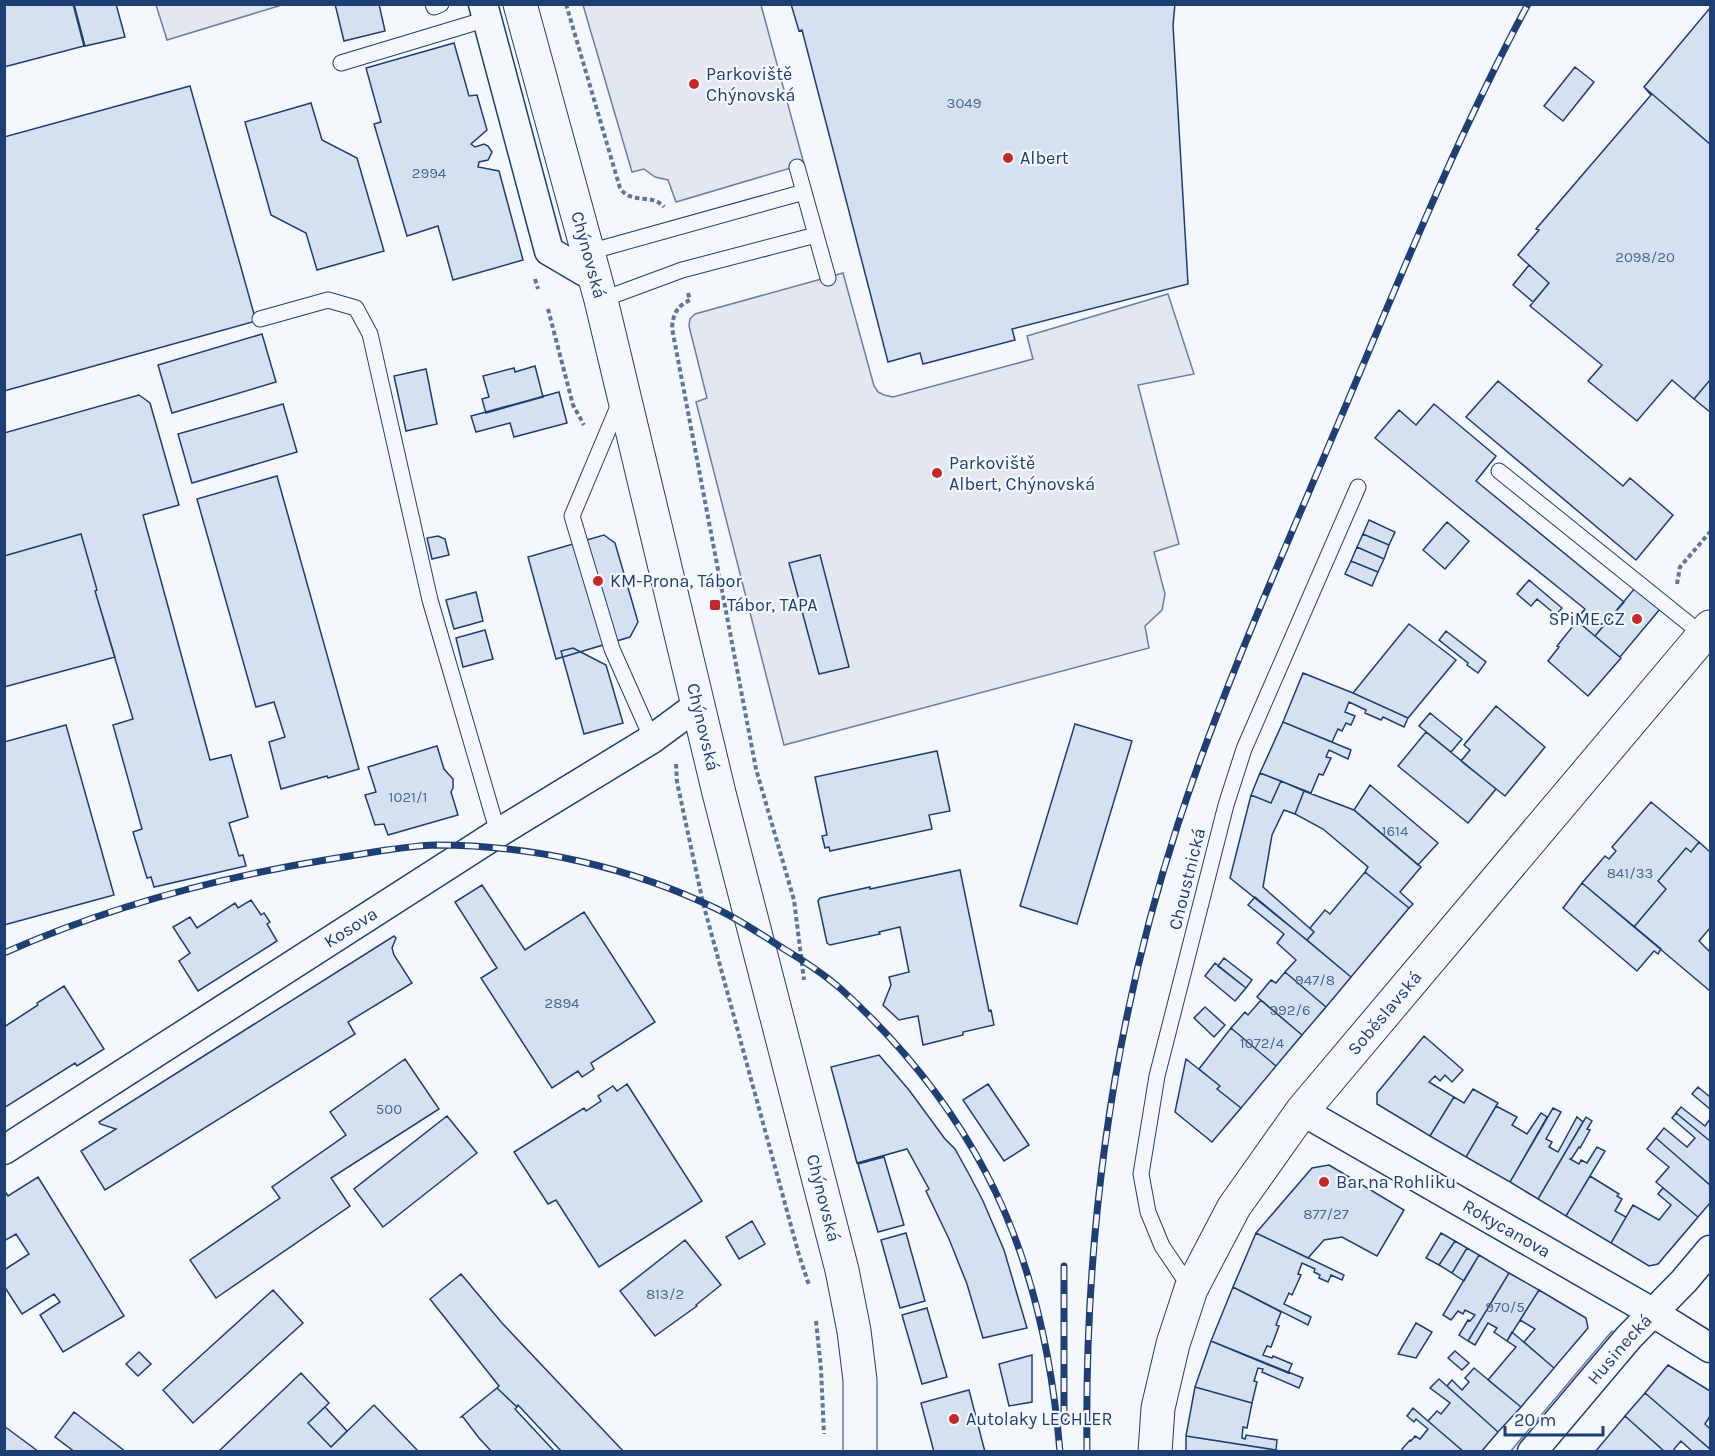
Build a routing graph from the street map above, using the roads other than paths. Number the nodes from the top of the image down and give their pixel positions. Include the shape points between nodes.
1 (433, 4) edge
2 (441, 4) edge
3 (519, 4) edge
4 (485, 12) edge
5 (341, 63) dead end
6 (797, 167) dead end
7 (804, 192) junction
8 (816, 235) junction
9 (595, 277) junction
10 (828, 278) dead end
11 (260, 319) dead end
12 (623, 394) junction
13 (1499, 471) dead end
14 (1358, 487) dead end
15 (1707, 631) edge
16 (698, 705) junction
17 (652, 739) junction
18 (498, 833) junction
19 (1302, 1111) junction
20 (4, 1150) edge
21 (1710, 1250) edge
22 (1191, 1289) junction
23 (1652, 1312) junction
24 (1710, 1348) edge
25 (860, 1452) edge
26 (1155, 1452) edge
27 (1532, 1452) edge

1 - 2 lane
3 - 9 main road, Chýnovská
4 - 5 lane
4 - 9 street via 549,250
6 - 7 lane
7 - 8 lane
7 - 9 lane
8 - 9 lane via 682,270
8 - 10 lane
9 - 12 main road, Chýnovská
11 - 18 lane via 328,300 356,308 370,334 430,600
12 - 16 main road, Chýnovská
12 - 17 lane via 572,516 612,649
13 - 15 lane via 1672,609
14 - 22 lane, Choustnická via 1244,749 1223,816 1157,1076 1140,1174 1148,1212 1162,1246
15 - 19 main road, Soběslavská
16 - 17 street, Kosova
16 - 25 main road, Chýnovská via 842,1270 860,1380
17 - 18 street, Kosova
18 - 20 street, Kosova
19 - 22 main road, Soběslavská via 1234,1207
19 - 23 street, Rokycanova
21 - 23 street, Husinecká
22 - 26 main road, Soběslavská via 1158,1408
23 - 24 street, Rokycanova
23 - 27 street, Husinecká

